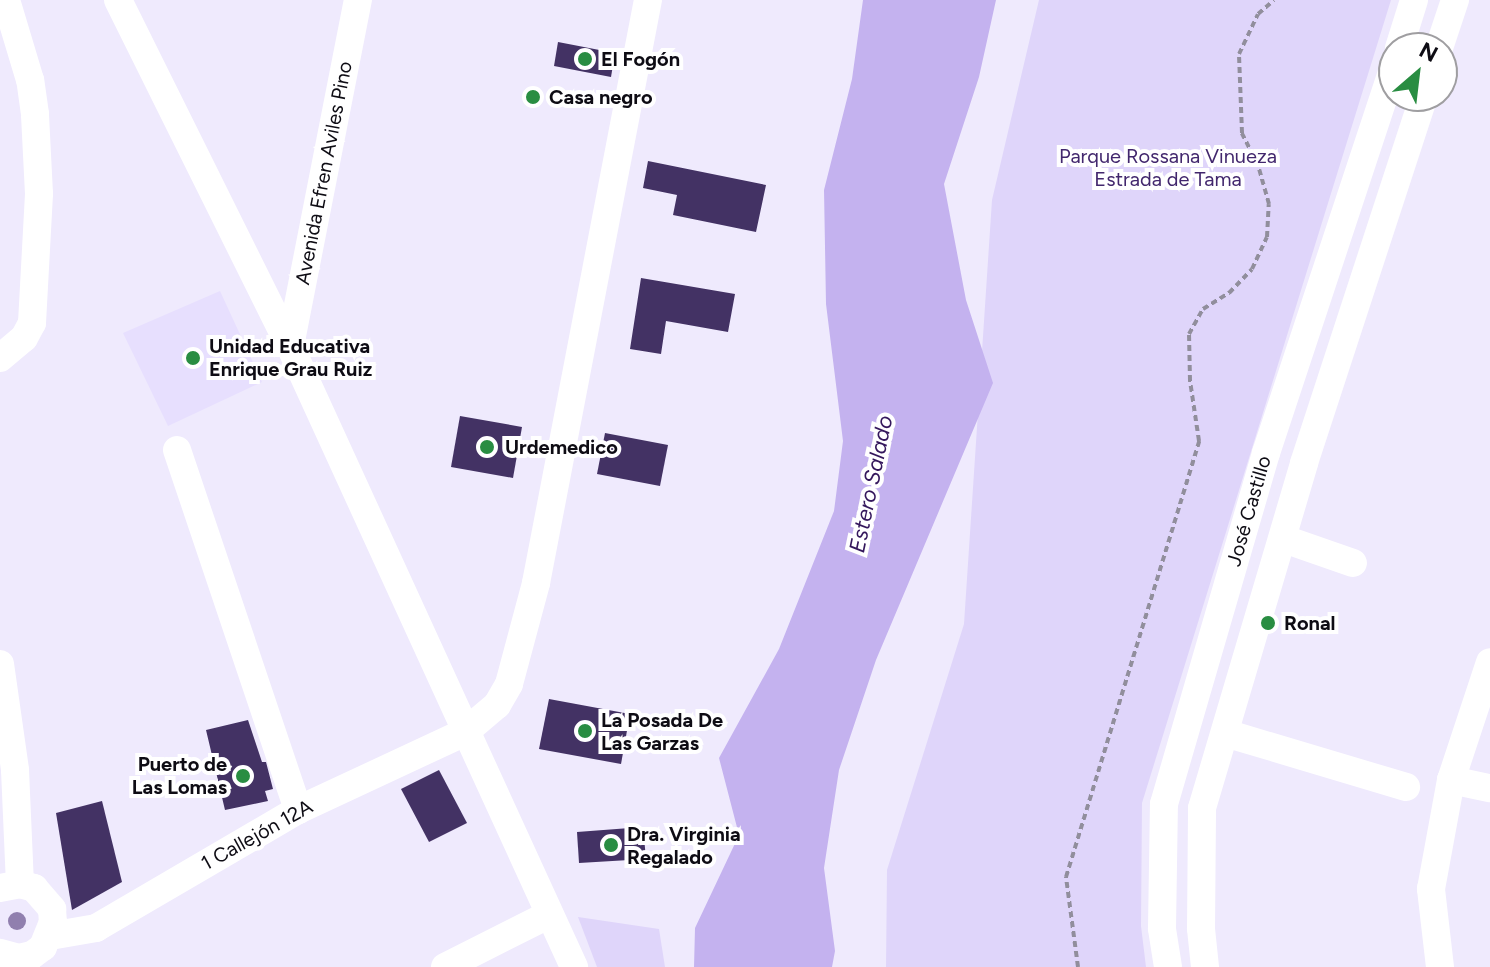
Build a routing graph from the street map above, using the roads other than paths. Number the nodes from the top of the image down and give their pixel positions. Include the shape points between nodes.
1 (6, 0) edge
2 (118, 0) edge
3 (358, 0) edge
4 (648, 0) edge
5 (1414, 0) edge
6 (1455, 0) edge
7 (1404, 32) edge
8 (1444, 32) edge
9 (1378, 112) edge
10 (1419, 112) edge
11 (290, 346) junction
12 (0, 358) edge
13 (177, 450) dead end
14 (1266, 453) junction
15 (1304, 463) junction
16 (1284, 539) junction
17 (1353, 563) dead end
18 (1490, 662) edge
19 (0, 664) edge
20 (465, 732) junction
21 (1225, 733) junction
22 (1451, 780) junction
23 (1406, 787) dead end
24 (1490, 788) edge
25 (298, 810) junction
26 (10, 886) edge
27 (548, 915) junction
28 (50, 936) junction
29 (0, 953) edge
30 (445, 967) edge
31 (574, 967) edge
32 (1168, 967) edge
33 (1205, 967) edge
34 (1440, 967) edge

1 - 12 street via 32,91 39,194 32,323 24,338
2 - 11 street
3 - 11 street, Avenida Efren Aviles Pino
4 - 20 street, 1 Callejón 12A via 536,583 509,684 484,720
5 - 7 street
6 - 8 street
9 - 14 street, José Castillo
10 - 15 street, José Castillo
11 - 20 street
13 - 25 street
14 - 15 street
14 - 32 street, José Castillo via 1164,804 1162,928
15 - 16 street, José Castillo
16 - 17 street
16 - 21 street, José Castillo
18 - 22 street
19 - 26 street via 15,770
20 - 25 street, 1 Callejón 12A
20 - 27 street
21 - 23 street
21 - 33 street, José Castillo via 1202,808
22 - 24 street
22 - 34 street via 1431,889
25 - 28 street, 1 Callejón 12A via 96,928
26 - 28 street via 45,897 52,909
27 - 30 street
27 - 31 street
28 - 29 street via 32,955

